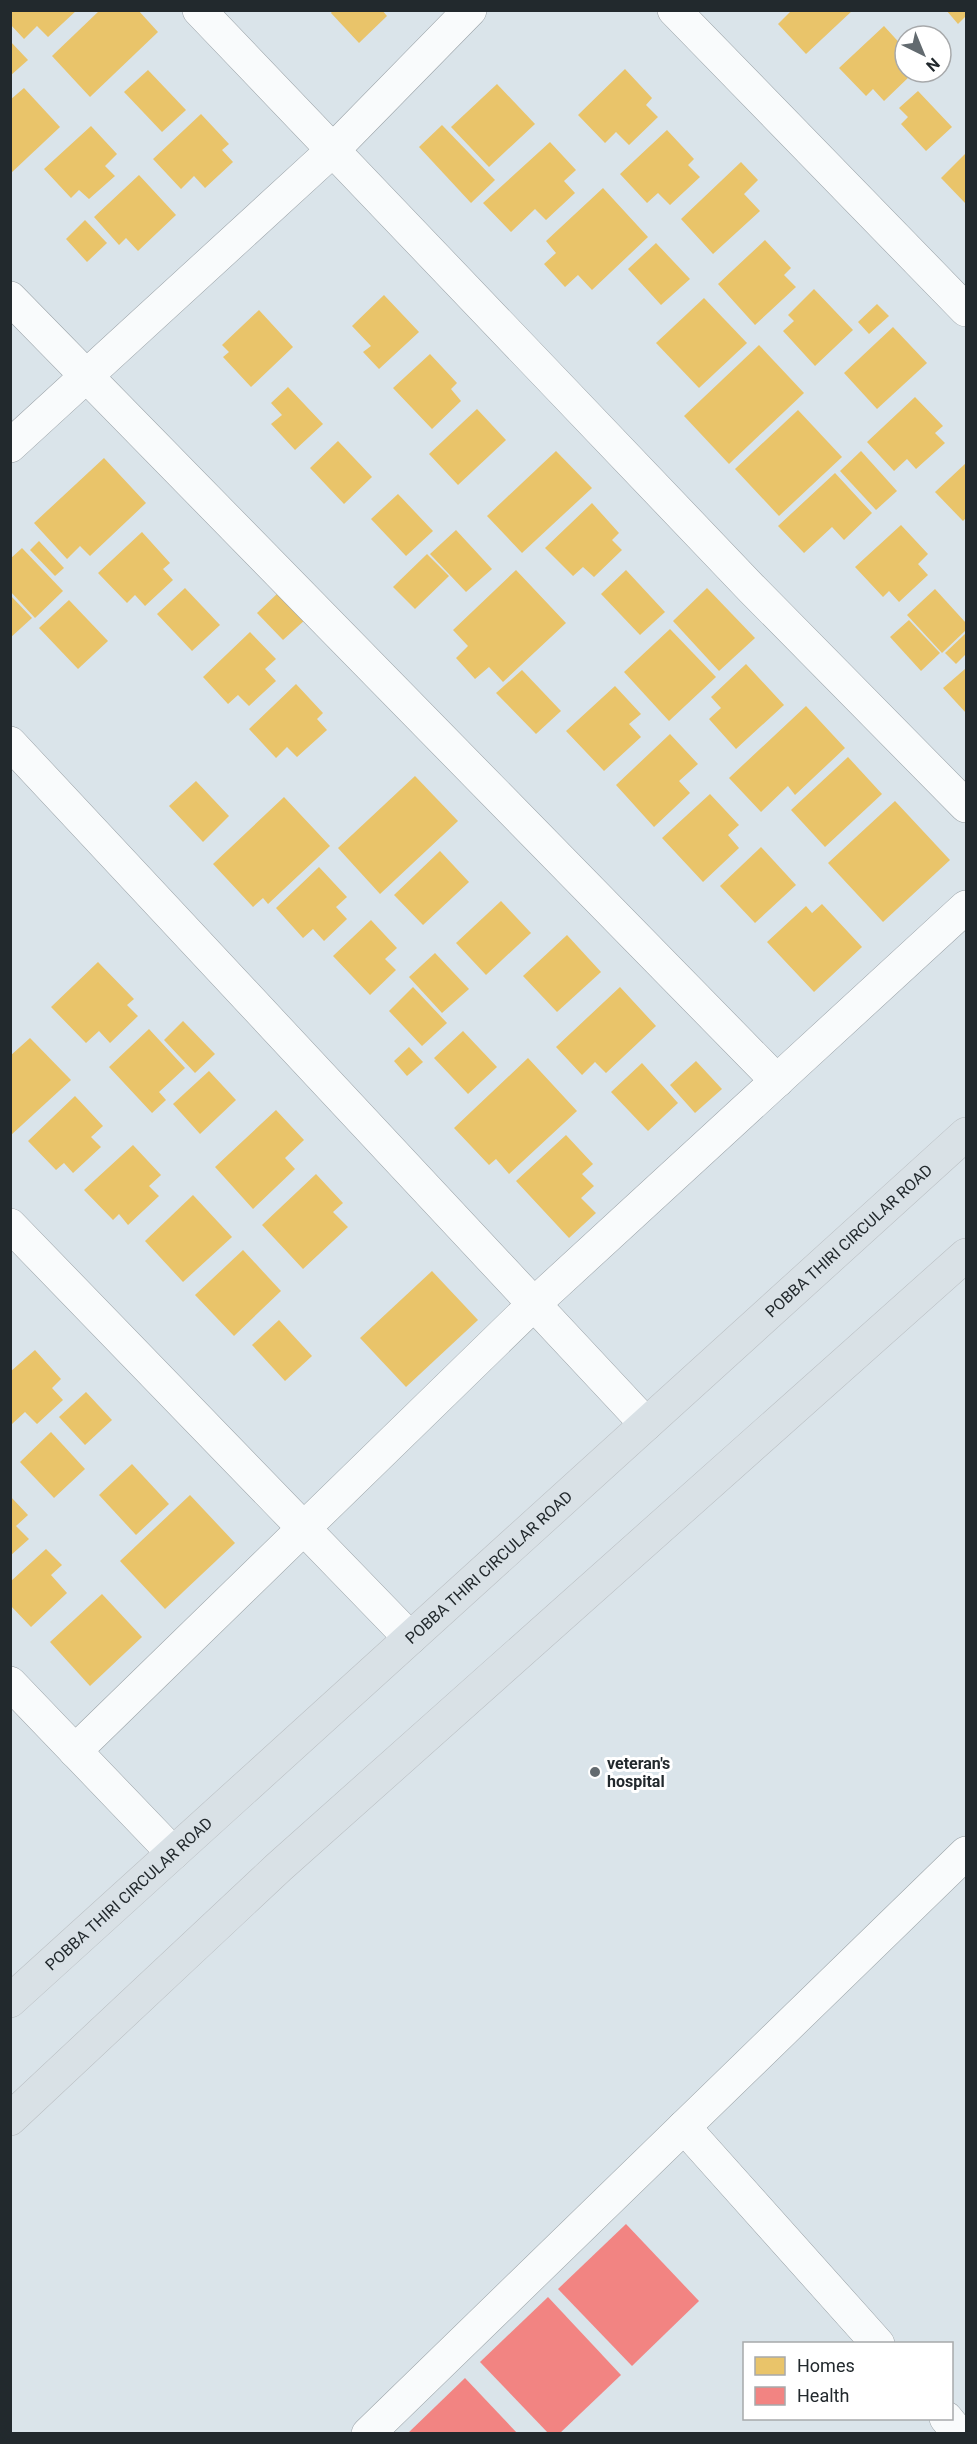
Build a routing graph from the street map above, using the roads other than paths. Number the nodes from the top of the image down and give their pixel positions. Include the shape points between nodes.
1 (199, 10) edge
2 (470, 10) edge
3 (674, 10) edge
4 (333, 150) junction
5 (10, 298) edge
6 (966, 310) edge
7 (84, 376) junction
8 (10, 446) edge
9 (10, 743) edge
10 (966, 806) edge
11 (966, 907) edge
12 (777, 1081) junction
13 (966, 1134) edge
14 (10, 1226) edge
15 (966, 1255) edge
16 (534, 1304) junction
17 (646, 1424) junction
18 (304, 1528) junction
19 (410, 1638) junction
20 (10, 1683) edge
21 (75, 1751) junction
22 (173, 1853) junction
23 (966, 1853) edge
24 (10, 2001) edge
25 (10, 2120) edge
26 (684, 2127) junction
27 (877, 2342) edge
28 (948, 2420) edge
29 (368, 2433) edge
30 (959, 2433) edge

1 - 4 street
2 - 4 street
3 - 6 street
4 - 7 street
4 - 10 street via 753,590
5 - 7 street
7 - 8 street
7 - 12 street
9 - 16 street
11 - 12 street
12 - 16 street
13 - 17 main road, POBBA THIRI CIRCULAR ROAD
14 - 18 street
15 - 25 main road via 279,1867
16 - 17 street
16 - 18 street
17 - 19 main road, POBBA THIRI CIRCULAR ROAD
18 - 19 street
18 - 21 street
19 - 22 main road, POBBA THIRI CIRCULAR ROAD
20 - 21 street
21 - 22 street
22 - 24 main road, POBBA THIRI CIRCULAR ROAD
23 - 26 street
26 - 27 street
26 - 29 street
28 - 30 street

